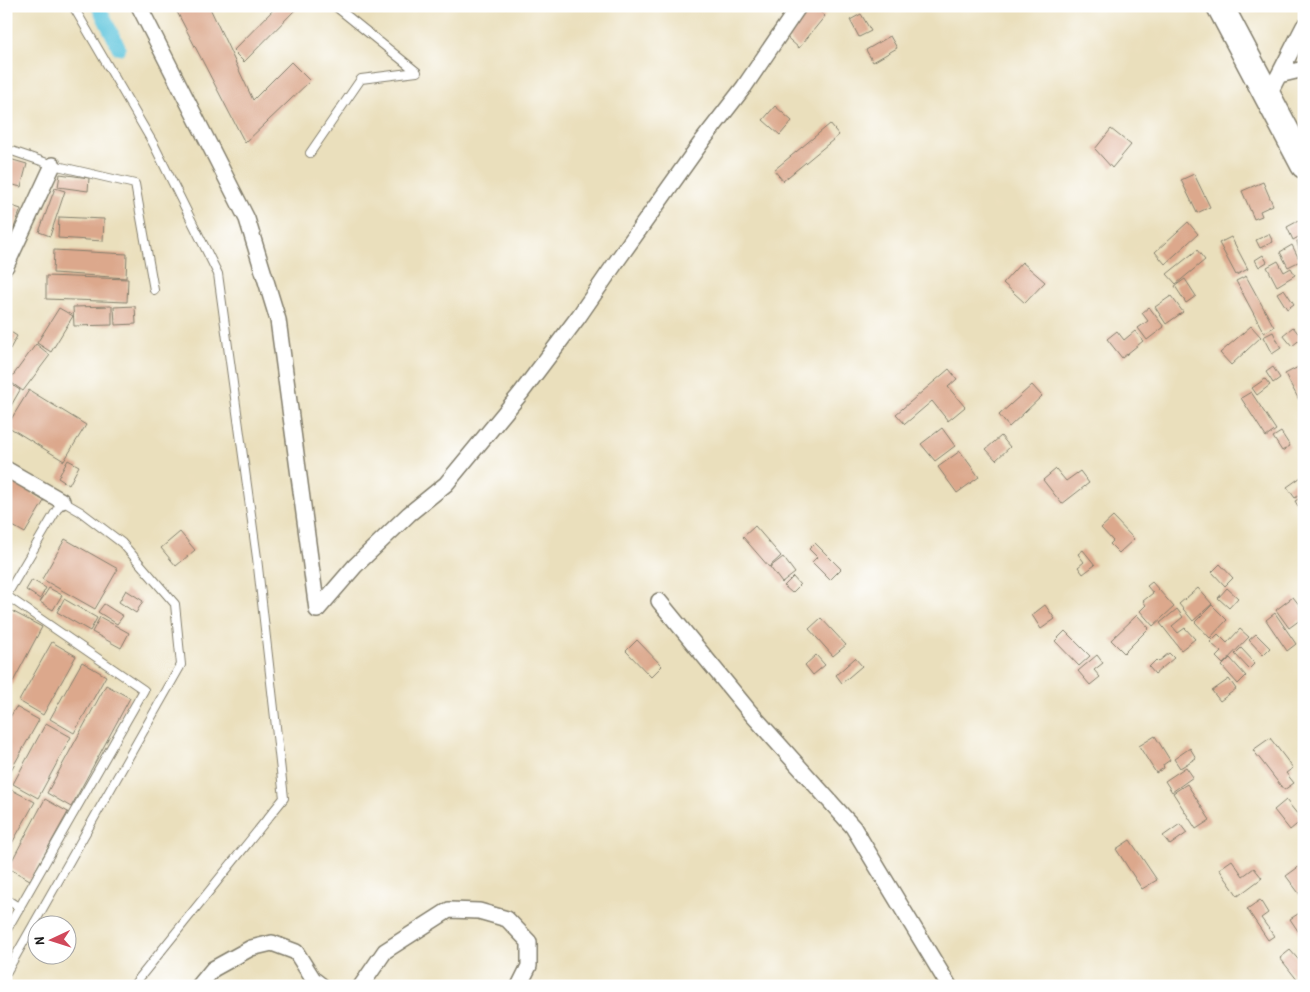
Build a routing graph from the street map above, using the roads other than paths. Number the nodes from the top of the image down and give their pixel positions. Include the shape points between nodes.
1 (73, 6) edge
2 (139, 6) edge
3 (335, 6) edge
4 (799, 6) edge
5 (1220, 6) edge
6 (1304, 26) edge
7 (1304, 69) edge
8 (1273, 85) junction
9 (6, 149) edge
10 (310, 153) dead end
11 (53, 165) junction
12 (1304, 165) edge
13 (6, 266) edge
14 (154, 290) dead end
15 (6, 469) edge
16 (62, 501) junction
17 (6, 596) edge
18 (659, 601) dead end
19 (6, 899) edge
20 (20, 908) junction
21 (6, 932) edge
22 (6, 973) edge
23 (132, 986) edge
24 (199, 986) edge
25 (322, 986) edge
26 (361, 986) edge
27 (519, 986) edge
28 (949, 986) edge

1 - 23 lane via 153,143 218,274 257,558 284,798
2 - 4 street via 247,219 278,320 317,610 355,566 446,484 521,393 744,87
3 - 10 lane via 417,72 361,79
5 - 8 highway
6 - 8 street
7 - 8 street
8 - 12 highway
9 - 11 lane
11 - 13 street
11 - 14 lane via 135,184
15 - 16 street
16 - 17 lane
16 - 22 lane via 122,544 175,604 181,665
17 - 20 lane via 144,690
18 - 28 street via 749,711 853,827
19 - 20 lane
20 - 21 lane
24 - 25 street via 212,969 251,948 272,943 296,952 313,979
26 - 27 street via 386,951 449,910 480,911 507,919 529,942 529,966

